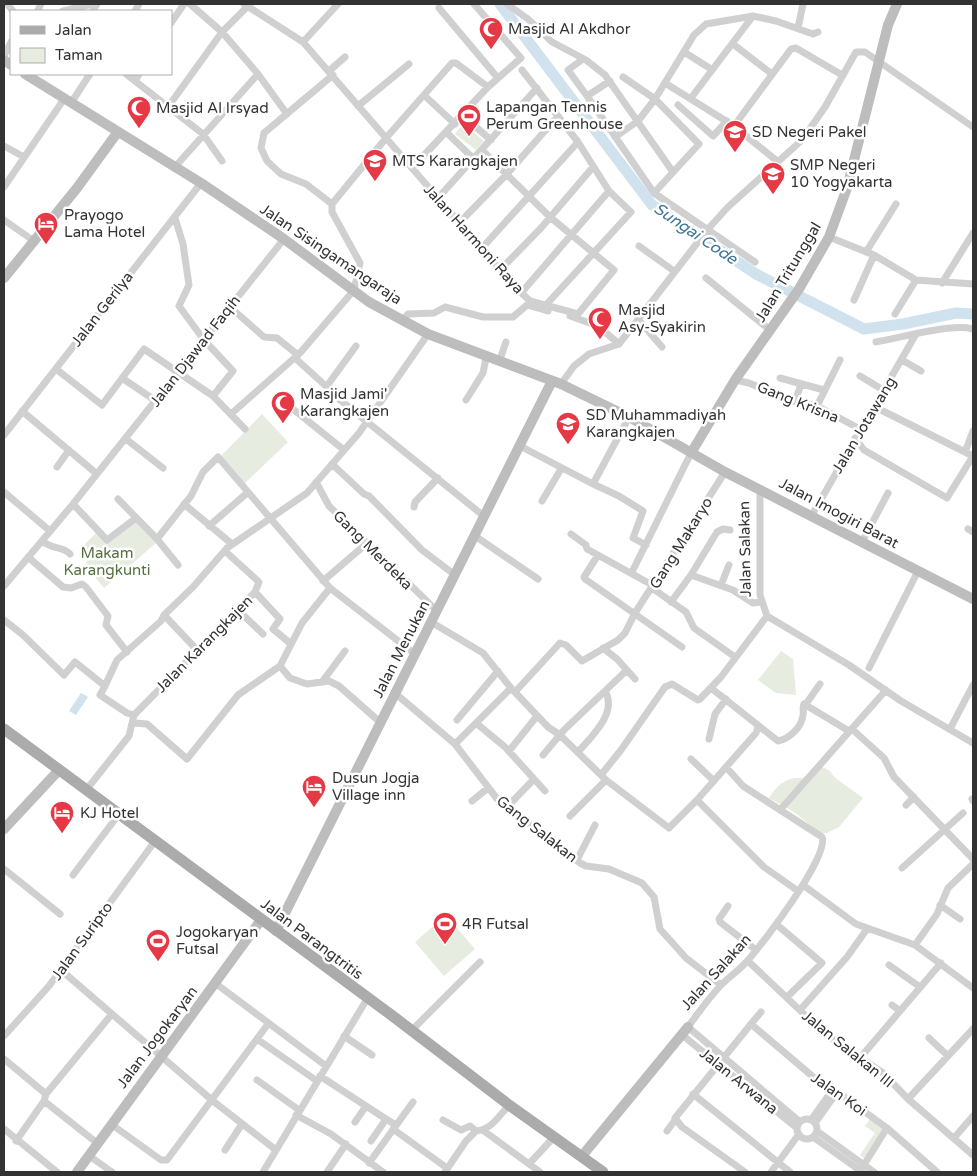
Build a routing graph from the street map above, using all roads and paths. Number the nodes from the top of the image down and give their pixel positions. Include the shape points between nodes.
1 (93, 4) edge
2 (184, 4) edge
3 (190, 4) edge
4 (338, 4) edge
5 (474, 4) edge
6 (507, 4) edge
7 (803, 4) edge
8 (897, 4) edge
9 (82, 5) edge
10 (247, 5) edge
11 (439, 8) dead end
12 (65, 10) edge
13 (753, 16) junction
14 (172, 22) edge
15 (798, 28) junction
16 (222, 32) junction
17 (818, 32) dead end
18 (303, 42) junction
19 (10, 44) edge
20 (733, 44) junction
21 (684, 52) junction
22 (4, 56) edge
23 (345, 57) dead end
24 (583, 59) junction
25 (409, 64) dead end
26 (880, 64) junction
27 (711, 69) junction
28 (522, 70) dead end
29 (331, 73) junction
30 (258, 74) junction
31 (772, 74) junction
32 (27, 75) edge
33 (89, 75) edge
34 (127, 75) edge
35 (138, 75) edge
36 (842, 75) junction
37 (497, 77) junction
38 (623, 77) dead end
39 (135, 81) junction
40 (610, 81) junction
41 (665, 83) junction
42 (488, 87) junction
43 (537, 88) junction
44 (425, 96) junction
45 (587, 96) junction
46 (691, 98) junction
47 (656, 99) junction
48 (68, 101) junction
49 (678, 105) dead end
50 (358, 106) junction
51 (168, 107) junction
52 (287, 114) junction
53 (463, 116) junction
54 (558, 116) junction
55 (638, 121) junction
56 (727, 121) junction
57 (455, 124) junction
58 (734, 126) junction
59 (973, 127) edge
60 (117, 132) junction
61 (447, 133) junction
62 (203, 134) junction
63 (614, 137) junction
64 (386, 138) junction
65 (491, 140) junction
66 (578, 142) junction
67 (4, 146) edge
68 (482, 150) junction
69 (24, 157) junction
70 (474, 159) junction
71 (222, 161) dead end
72 (777, 161) junction
73 (593, 167) junction
74 (174, 168) junction
75 (412, 168) junction
76 (673, 172) junction
77 (507, 174) junction
78 (201, 184) junction
79 (4, 186) edge
80 (609, 191) junction
81 (654, 193) junction
82 (530, 196) junction
83 (438, 198) junction
84 (332, 204) junction
85 (896, 204) dead end
86 (175, 218) junction
87 (550, 218) junction
88 (4, 220) edge
89 (459, 222) junction
90 (706, 231) junction
91 (973, 233) edge
92 (571, 235) junction
93 (829, 237) junction
94 (284, 239) junction
95 (34, 241) junction
96 (638, 246) dead end
97 (482, 248) junction
98 (866, 252) junction
99 (592, 254) junction
100 (874, 255) junction
101 (755, 262) dead end
102 (501, 269) junction
103 (674, 271) junction
104 (4, 278) edge
105 (706, 278) dead end
106 (916, 280) junction
107 (942, 283) junction
108 (973, 284) edge
109 (354, 290) junction
110 (522, 292) junction
111 (854, 300) dead end
112 (545, 306) junction
113 (230, 307) junction
114 (895, 314) dead end
115 (638, 319) junction
116 (403, 320) junction
117 (770, 330) junction
118 (973, 330) edge
119 (428, 334) junction
120 (916, 334) junction
121 (204, 340) junction
122 (506, 342) dead end
123 (876, 342) dead end
124 (619, 344) junction
125 (356, 346) dead end
126 (662, 347) dead end
127 (296, 357) junction
128 (486, 358) junction
129 (840, 360) dead end
130 (902, 360) junction
131 (499, 362) junction
132 (56, 369) junction
133 (921, 371) dead end
134 (178, 372) junction
135 (860, 376) dead end
136 (122, 378) junction
137 (780, 378) dead end
138 (735, 380) junction
139 (557, 383) junction
140 (801, 384) junction
141 (327, 387) junction
142 (824, 390) junction
143 (885, 390) junction
144 (213, 396) junction
145 (466, 400) dead end
146 (156, 401) junction
147 (795, 402) junction
148 (288, 405) dead end
149 (817, 406) junction
150 (875, 407) junction
151 (22, 411) junction
152 (231, 414) junction
153 (629, 416) junction
154 (367, 421) junction
155 (860, 429) junction
156 (245, 430) dead end
157 (973, 431) edge
158 (4, 434) edge
159 (855, 438) junction
160 (126, 439) junction
161 (971, 441) edge
162 (520, 446) junction
163 (69, 450) junction
164 (344, 450) junction
165 (965, 452) junction
166 (691, 453) junction
167 (973, 456) edge
168 (332, 464) junction
169 (57, 467) dead end
170 (163, 468) dead end
171 (561, 469) junction
172 (725, 472) junction
173 (97, 474) junction
174 (438, 478) junction
175 (316, 482) junction
176 (593, 484) junction
177 (760, 489) junction
178 (4, 492) edge
179 (248, 493) junction
180 (888, 493) dead end
181 (118, 499) dead end
182 (542, 501) dead end
183 (73, 504) junction
184 (184, 504) junction
185 (414, 507) dead end
186 (812, 515) junction
187 (486, 517) junction
188 (136, 518) junction
189 (270, 520) junction
190 (210, 526) junction
191 (730, 530) dead end
192 (50, 531) junction
193 (571, 534) dead end
194 (475, 536) junction
195 (157, 539) junction
196 (42, 541) junction
197 (862, 542) junction
198 (232, 544) junction
199 (366, 544) junction
200 (646, 545) junction
201 (225, 551) junction
202 (70, 554) dead end
203 (598, 555) junction
204 (28, 557) junction
205 (178, 565) dead end
206 (729, 565) dead end
207 (918, 571) junction
208 (632, 572) junction
209 (455, 575) junction
210 (691, 575) junction
211 (538, 579) dead end
212 (324, 580) junction
213 (721, 585) junction
214 (4, 586) edge
215 (653, 587) junction
216 (330, 588) junction
217 (255, 592) junction
218 (972, 596) edge
219 (671, 602) junction
220 (758, 602) junction
221 (238, 610) junction
222 (438, 611) junction
223 (635, 613) junction
224 (164, 615) junction
225 (764, 619) junction
226 (4, 620) edge
227 (431, 622) junction
228 (263, 634) dead end
229 (291, 644) junction
230 (682, 647) dead end
231 (603, 648) junction
232 (198, 650) junction
233 (345, 651) dead end
234 (127, 652) junction
235 (415, 654) junction
236 (736, 657) junction
237 (280, 666) junction
238 (869, 668) dead end
239 (627, 670) junction
240 (498, 671) junction
241 (635, 679) dead end
242 (322, 682) junction
243 (820, 684) dead end
244 (973, 685) edge
245 (105, 686) junction
246 (711, 688) junction
247 (513, 690) junction
248 (886, 690) junction
249 (604, 691) junction
250 (396, 694) junction
251 (726, 699) junction
252 (806, 704) junction
253 (134, 714) junction
254 (537, 716) junction
255 (457, 720) dead end
256 (381, 723) junction
257 (476, 723) junction
258 (133, 724) junction
259 (758, 727) junction
260 (4, 729) edge
261 (950, 729) junction
262 (851, 730) junction
263 (560, 735) junction
264 (708, 739) dead end
265 (973, 743) edge
266 (455, 744) junction
267 (509, 751) junction
268 (578, 752) junction
269 (543, 755) dead end
270 (691, 760) dead end
271 (726, 767) junction
272 (59, 770) junction
273 (534, 778) junction
274 (603, 778) junction
275 (714, 781) junction
276 (488, 788) junction
277 (87, 790) junction
278 (545, 792) dead end
279 (914, 797) junction
280 (697, 800) junction
281 (472, 801) dead end
282 (906, 805) dead end
283 (507, 807) junction
284 (780, 810) junction
285 (962, 813) dead end
286 (119, 814) junction
287 (570, 816) dead end
288 (595, 825) dead end
289 (4, 829) edge
290 (945, 831) junction
291 (155, 841) junction
292 (973, 859) edge
293 (577, 860) junction
294 (973, 864) edge
295 (4, 868) edge
296 (902, 868) dead end
297 (74, 875) dead end
298 (801, 888) junction
299 (940, 905) junction
300 (728, 906) dead end
301 (60, 914) dead end
302 (960, 919) dead end
303 (261, 920) junction
304 (776, 924) junction
305 (867, 929) junction
306 (276, 931) junction
307 (914, 945) junction
308 (756, 950) junction
309 (748, 961) junction
310 (480, 962) dead end
311 (941, 963) junction
312 (889, 965) dead end
313 (61, 970) junction
314 (215, 983) junction
315 (721, 985) junction
316 (920, 987) junction
317 (973, 988) edge
318 (787, 997) junction
319 (367, 999) junction
320 (892, 1004) dead end
321 (800, 1010) junction
322 (900, 1011) junction
323 (761, 1012) dead end
324 (111, 1015) junction
325 (268, 1024) junction
326 (751, 1024) junction
327 (973, 1028) edge
328 (684, 1030) junction
329 (411, 1031) junction
330 (4, 1036) edge
331 (344, 1036) junction
332 (929, 1038) dead end
333 (257, 1039) junction
334 (372, 1055) dead end
335 (161, 1056) junction
336 (948, 1056) junction
337 (723, 1057) junction
338 (860, 1058) junction
339 (4, 1059) edge
340 (717, 1064) junction
341 (326, 1066) junction
342 (318, 1078) junction
343 (256, 1080) dead end
344 (693, 1094) junction
345 (833, 1094) junction
346 (45, 1098) junction
347 (908, 1099) junction
348 (213, 1101) junction
349 (413, 1102) dead end
350 (509, 1105) junction
351 (366, 1106) junction
352 (298, 1113) junction
353 (973, 1116) edge
354 (386, 1119) junction
355 (443, 1120) dead end
356 (675, 1120) junction
357 (355, 1122) dead end
358 (111, 1124) junction
359 (242, 1124) junction
360 (394, 1127) junction
361 (814, 1128) junction
362 (887, 1128) junction
363 (4, 1129) edge
364 (484, 1130) junction
365 (799, 1130) junction
366 (476, 1131) junction
367 (667, 1131) dead end
368 (554, 1137) junction
369 (954, 1138) junction
370 (16, 1141) junction
371 (371, 1141) dead end
372 (97, 1143) junction
373 (346, 1144) junction
374 (225, 1150) dead end
375 (276, 1150) junction
376 (973, 1154) edge
377 (88, 1155) junction
378 (582, 1156) junction
379 (369, 1163) junction
380 (779, 1164) junction
381 (530, 1168) edge
382 (446, 1170) edge
383 (862, 1170) edge
384 (57, 1172) edge
385 (76, 1172) edge
386 (112, 1172) edge
387 (263, 1172) edge
388 (327, 1172) edge
389 (383, 1172) edge
390 (540, 1172) edge
391 (603, 1172) edge
392 (744, 1172) edge
393 (771, 1172) edge
394 (776, 1172) edge
395 (790, 1172) edge
396 (874, 1172) edge
397 (937, 1172) edge

1 - 9 street
2 - 14 street
3 - 16 street
4 - 18 street
5 - 37 street via 521,58
6 - 24 street via 552,42
7 - 15 street
8 - 26 main road, Jalan Tritunggal via 888,25
9 - 12 street
10 - 16 street
10 - 18 street, Jalan Harmoni Raya
11 - 37 street
13 - 15 street
13 - 20 street
13 - 21 street via 706,24 694,35
15 - 17 street via 813,34
16 - 30 street
16 - 51 street
18 - 29 street, Jalan Harmoni Raya
19 - 22 street
20 - 27 street
20 - 31 street
21 - 27 street
21 - 41 street
23 - 29 street
24 - 40 street
24 - 45 street via 568,70
25 - 50 street
26 - 36 street via 866,52 858,50
26 - 59 street
26 - 93 main road, Jalan Tritunggal via 847,188
27 - 46 street
28 - 43 street
29 - 50 street, Jalan Harmoni Raya
29 - 52 street
30 - 52 street
30 - 62 street
31 - 36 street via 788,51 794,48
31 - 58 street
32 - 48 main road, Jalan Sisingamangaraja
33 - 48 street
34 - 39 street
35 - 39 street
36 - 72 street via 807,134
37 - 42 street
38 - 47 street
39 - 51 street
40 - 45 street
40 - 55 street
41 - 46 street
41 - 47 street
42 - 44 street via 454,63
42 - 53 street
43 - 54 street
43 - 65 street
44 - 57 street
44 - 64 street
45 - 63 street
46 - 56 street
47 - 55 street
47 - 76 street via 699,144
48 - 60 main road, Jalan Sisingamangaraja
48 - 69 street
49 - 56 street via 712,136
50 - 64 street, Jalan Harmoni Raya
51 - 62 street
52 - 84 street via 264,133 261,148 267,161 281,174 306,184
53 - 57 street
53 - 65 street
54 - 66 street
54 - 77 street
55 - 63 street
55 - 76 street
56 - 58 street
57 - 61 street
58 - 72 street
60 - 74 main road, Jalan Sisingamangaraja
60 - 95 main road
61 - 70 street
61 - 75 street
62 - 71 street
62 - 74 street
63 - 81 street
64 - 75 street, Jalan Harmoni Raya
64 - 84 street
65 - 68 street
66 - 73 street
66 - 82 street
67 - 69 street
68 - 70 street
68 - 77 street
69 - 79 street
70 - 83 street
72 - 90 street
73 - 80 street
73 - 87 street
74 - 78 main road, Jalan Sisingamangaraja
75 - 83 street, Jalan Harmoni Raya
76 - 81 street
77 - 82 street
77 - 89 street
78 - 86 street, Jalan Gerilya
78 - 94 main road, Jalan Sisingamangaraja
80 - 92 street
80 - 99 street via 631,212
81 - 90 street
82 - 87 street
82 - 97 street
83 - 89 street, Jalan Harmoni Raya
84 - 109 street via 332,212 360,263
85 - 98 street
86 - 121 street via 183,244 189,285 179,306
86 - 132 street, Jalan Gerilya
87 - 92 street
87 - 102 street
88 - 95 street
89 - 97 street, Jalan Harmoni Raya
90 - 101 street
90 - 103 street
91 - 107 street
92 - 99 street
92 - 110 street
93 - 98 street
93 - 117 main road, Jalan Tritunggal
94 - 109 main road, Jalan Sisingamangaraja
94 - 113 street, Jalan Djawad Faqih
95 - 104 main road
96 - 103 street
97 - 102 street, Jalan Harmoni Raya
98 - 100 street
99 - 112 street
99 - 112 street, Jalan Harmoni Raya via 614,270 578,314
100 - 106 street
100 - 111 street
102 - 110 street, Jalan Harmoni Raya
103 - 115 street
105 - 117 street
106 - 107 street
106 - 114 street
107 - 108 street
109 - 116 main road, Jalan Sisingamangaraja
109 - 127 street
110 - 112 street, Jalan Harmoni Raya via 530,301
113 - 121 street, Jalan Djawad Faqih
113 - 127 street via 264,336 277,338
115 - 124 street
115 - 126 street
116 - 119 main road, Jalan Sisingamangaraja
116 - 124 street, Jalan Harmoni Raya via 408,314 434,312 446,307 483,317 513,317 527,305 591,322
117 - 138 main road, Jalan Tritunggal
118 - 120 street via 962,328
119 - 128 main road, Jalan Sisingamangaraja
119 - 154 street
120 - 123 street
120 - 130 street, Jalan Jotawang
121 - 134 street, Jalan Djawad Faqih
121 - 144 street via 233,371
122 - 131 street
124 - 139 street via 589,354
125 - 141 street
127 - 141 street
127 - 152 street
128 - 131 main road, Jalan Sisingamangaraja
128 - 145 street via 483,373
129 - 142 street
130 - 133 street
130 - 143 street, Jalan Jotawang
131 - 139 main road, Jalan Sisingamangaraja
132 - 136 street via 102,405
132 - 151 street, Jalan Gerilya
134 - 136 street via 144,349
134 - 144 street
134 - 146 street, Jalan Djawad Faqih
135 - 143 street
136 - 146 street
137 - 140 street
138 - 147 street, Gang Krisna
138 - 166 main road, Jalan Tritunggal
139 - 153 main road, Jalan Sisingamangaraja
139 - 162 main road, Jalan Menukan
140 - 142 street
140 - 147 street
141 - 154 street
142 - 149 street
143 - 150 street, Jalan Jotawang
144 - 152 street
146 - 160 street, Jalan Djawad Faqih
147 - 149 street, Gang Krisna
148 - 164 street
149 - 155 street, Gang Krisna
150 - 155 street, Jalan Jotawang
150 - 165 street
151 - 158 street, Jalan Gerilya
151 - 163 street
152 - 156 street
153 - 166 main road, Jalan Sisingamangaraja
153 - 176 street
154 - 164 street
154 - 174 street
155 - 159 street, Jalan Jotawang
157 - 161 street
159 - 167 street via 864,450 947,498
159 - 186 street, Jalan Jotawang
160 - 170 street
160 - 173 street, Jalan Djawad Faqih
161 - 165 street
162 - 171 street
162 - 187 main road, Jalan Menukan
163 - 169 street
163 - 173 street
164 - 168 street
165 - 167 street
166 - 172 main road, Jalan Imogiri Barat
166 - 200 street
168 - 175 street
168 - 209 street via 422,550
171 - 176 street
171 - 182 street
172 - 177 main road, Jalan Imogiri Barat
172 - 215 street, Gang Makaryo
173 - 183 street, Jalan Djawad Faqih
174 - 185 street via 414,502
174 - 187 street
175 - 189 street via 307,493
175 - 199 street, Gang Merdeka via 329,506
176 - 200 street via 643,511 633,538
177 - 186 main road, Jalan Imogiri Barat
177 - 220 street, Jalan Salakan
178 - 192 street
179 - 184 street via 218,457 203,472
179 - 189 street
179 - 190 street
180 - 197 street
181 - 188 street
183 - 188 street via 107,540
183 - 192 street, Jalan Djawad Faqih
184 - 190 street
184 - 195 street
186 - 197 main road, Jalan Imogiri Barat
187 - 194 main road, Jalan Menukan
188 - 195 street
189 - 198 street
189 - 212 street
190 - 198 street
191 - 210 street via 717,532
192 - 196 street, Jalan Djawad Faqih
193 - 203 street
194 - 209 main road, Jalan Menukan
194 - 211 street
195 - 205 street
196 - 202 street via 51,548 65,549
196 - 204 street, Jalan Djawad Faqih
197 - 207 main road, Jalan Imogiri Barat
198 - 201 street
199 - 212 street
199 - 222 street, Gang Merdeka
200 - 208 street
201 - 217 street, Jalan Karangkajen via 259,582
201 - 224 street
203 - 208 street
203 - 223 street via 584,577
204 - 214 street, Jalan Djawad Faqih
204 - 234 street via 63,587 82,584 86,587 108,616 106,625
206 - 213 street
207 - 218 main road, Jalan Imogiri Barat
207 - 238 street
208 - 215 street
209 - 222 main road, Jalan Menukan
210 - 213 street
210 - 219 street
212 - 216 street
213 - 220 street
215 - 219 street
215 - 223 street, Gang Makaryo
216 - 229 street via 302,623
216 - 235 street
217 - 221 street, Jalan Karangkajen
217 - 229 street via 280,619 273,630
219 - 236 street via 686,612 694,628
220 - 225 street, Jalan Salakan
221 - 228 street
221 - 232 street, Jalan Karangkajen
222 - 227 main road, Jalan Menukan
223 - 230 street
223 - 231 street, Gang Makaryo via 622,637
224 - 232 street
224 - 234 street
225 - 236 street
225 - 248 street via 849,664
226 - 245 street via 64,675 75,662
227 - 235 main road, Jalan Menukan
227 - 240 street via 483,652
229 - 237 street
231 - 239 street
231 - 247 street, Gang Makaryo via 582,661 566,644 560,643
232 - 253 street, Jalan Karangkajen
233 - 242 street
234 - 245 street via 117,660
235 - 250 main road, Jalan Menukan
236 - 246 street
237 - 242 street via 290,678 307,684
237 - 258 street via 238,695 187,759 147,724
239 - 241 street
239 - 249 street
240 - 247 street
240 - 255 street
242 - 256 street via 329,681 339,686
243 - 252 street
244 - 261 street
245 - 253 street via 100,695 127,713
246 - 251 street
246 - 274 street via 698,700 672,684 665,687
247 - 254 street
247 - 257 street
248 - 261 street
248 - 262 street
249 - 263 street
249 - 268 street via 608,701 606,716
250 - 256 main road, Jalan Menukan
250 - 266 street, Gang Salakan
251 - 259 street
251 - 264 street via 715,714
252 - 259 street via 802,705 803,717 798,728 781,740
252 - 262 street
253 - 258 street
254 - 263 street
254 - 267 street
256 - 306 main road, Jalan Menukan
257 - 266 street
257 - 267 street
258 - 277 street via 130,736
259 - 271 street
260 - 272 main road, Jalan Parangtritis
261 - 265 street
262 - 279 street via 884,758 894,777
262 - 284 street
263 - 268 street
263 - 269 street
266 - 276 street, Gang Salakan
267 - 273 street
268 - 274 street
270 - 275 street
271 - 275 street
271 - 284 street via 743,786
272 - 277 main road, Jalan Parangtritis
272 - 289 main road
273 - 278 street
273 - 283 street
274 - 280 street via 669,828
274 - 287 street
275 - 280 street
276 - 281 street
276 - 283 street, Gang Salakan
277 - 286 main road, Jalan Parangtritis
279 - 282 street
279 - 290 street
280 - 298 street via 767,870
283 - 293 street, Gang Salakan
284 - 298 street, Jalan Salakan via 823,839 823,846
285 - 290 street
286 - 291 main road, Jalan Parangtritis
286 - 297 street
288 - 293 street
290 - 292 street
290 - 296 street
291 - 303 main road, Jalan Parangtritis
291 - 313 street, Jalan Suripto
293 - 315 street, Gang Salakan via 586,866 609,869 642,883 654,897 660,929 686,958
294 - 299 street via 948,888
295 - 301 street
298 - 304 street, Jalan Salakan
298 - 305 street
299 - 302 street
299 - 307 street via 934,919
300 - 308 street via 720,922
303 - 306 main road, Jalan Parangtritis
303 - 314 main road, Jalan Jogokaryan
304 - 308 street, Jalan Salakan
304 - 318 street via 822,963
305 - 307 street
305 - 321 street via 847,958
306 - 319 main road, Jalan Parangtritis
307 - 311 street
308 - 309 street, Jalan Salakan
309 - 315 street, Jalan Salakan
309 - 318 street, Jalan Salakan III
310 - 329 street
311 - 316 street
311 - 317 street
312 - 316 street
313 - 324 street
313 - 330 street, Jalan Suripto
314 - 325 street
314 - 335 main road, Jalan Jogokaryan
315 - 328 street, Jalan Salakan
316 - 322 street
318 - 321 street, Jalan Salakan III
319 - 329 main road, Jalan Parangtritis
319 - 331 street
320 - 322 street
321 - 338 street, Jalan Salakan III via 825,1034
322 - 338 street
323 - 326 street
324 - 335 street
324 - 346 street
325 - 333 street
325 - 341 street
326 - 337 street
326 - 345 street, Jalan Koi
327 - 336 street
328 - 337 street, Jalan Arwana
328 - 340 street, Jalan Arwana
328 - 378 main road, Jalan Salakan
329 - 350 main road, Jalan Parangtritis
331 - 334 street
331 - 341 street
332 - 336 street
333 - 342 street
333 - 348 street
335 - 348 street
335 - 358 main road, Jalan Jogokaryan
336 - 347 street
337 - 340 street
337 - 365 street, Jalan Arwana
338 - 347 street, Jalan Salakan III via 883,1073
339 - 346 street
340 - 344 street
340 - 365 street, Jalan Arwana
341 - 342 street
342 - 351 street
342 - 352 street
343 - 352 street
344 - 356 street
344 - 380 street
345 - 361 street
345 - 362 street, Jalan Koi via 843,1096
346 - 370 street
346 - 372 street
347 - 369 street, Jalan Salakan III
348 - 358 street via 164,1162
348 - 359 street
349 - 360 street
350 - 364 street
350 - 368 main road, Jalan Parangtritis
351 - 354 street
351 - 357 street
352 - 373 street
352 - 375 street
353 - 369 street
354 - 360 street
354 - 371 street
355 - 366 street via 461,1130 470,1126
356 - 367 street
356 - 392 street
358 - 372 main road, Jalan Jogokaryan
359 - 374 street
359 - 375 street
360 - 379 street
360 - 382 street
361 - 365 street
361 - 365 street via 808,1139
361 - 383 street
362 - 383 street
362 - 397 street, Jalan Koi
363 - 370 street
364 - 366 street
364 - 381 street
365 - 380 street
366 - 382 street
368 - 378 main road, Jalan Parangtritis
368 - 381 street
369 - 376 street, Jalan Salakan III
370 - 384 street
372 - 377 main road, Jalan Jogokaryan
373 - 379 street
373 - 388 street
375 - 387 street
377 - 385 main road, Jalan Jogokaryan
377 - 386 street
378 - 391 main road, Jalan Parangtritis
379 - 389 street
380 - 393 street
380 - 394 street
380 - 395 street
381 - 390 street
383 - 396 street

